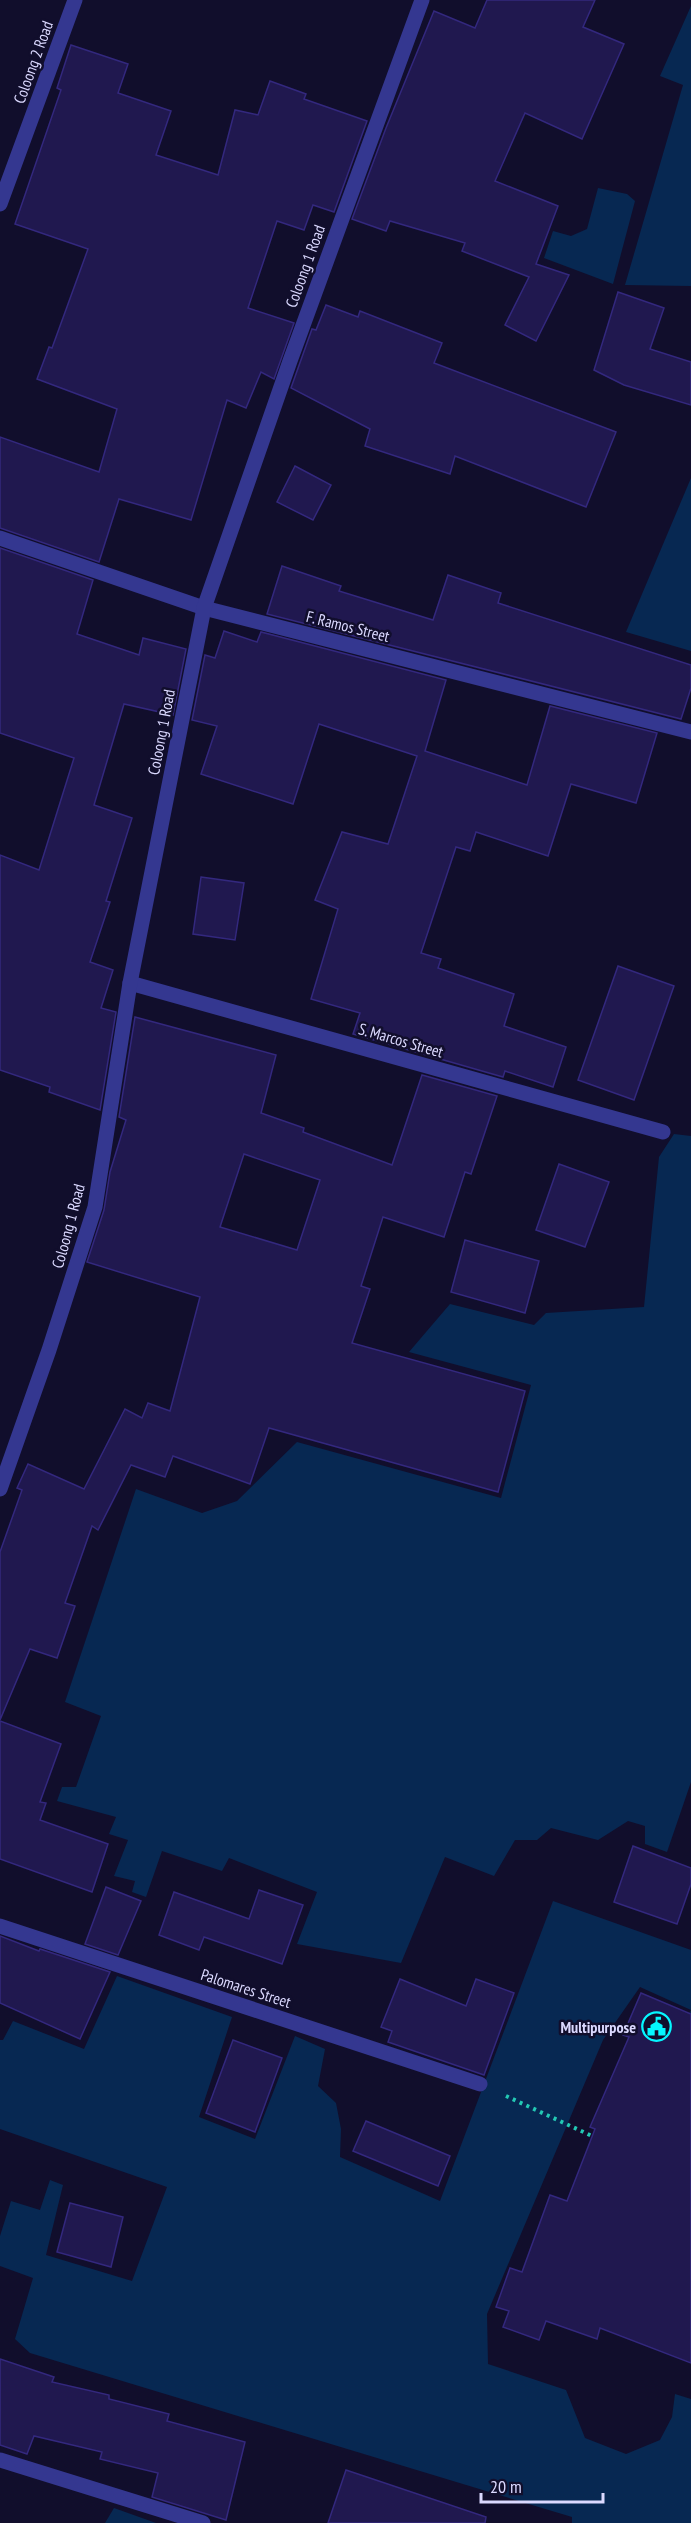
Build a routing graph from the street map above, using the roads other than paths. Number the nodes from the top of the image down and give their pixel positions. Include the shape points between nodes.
1 (75, 0) edge
2 (422, 0) edge
3 (0, 204) edge
4 (0, 538) edge
5 (204, 608) junction
6 (691, 732) edge
7 (130, 983) junction
8 (663, 1132) dead end
9 (0, 1489) edge
10 (0, 1926) edge
11 (480, 2084) road end
12 (0, 2460) edge
13 (203, 2523) edge

1 - 3 street, Coloong 2 Road
2 - 5 street, Coloong 1 Road
4 - 5 street, F. Ramos Street
5 - 6 street, F. Ramos Street
5 - 7 street, Coloong 1 Road
7 - 8 street, S. Marcos Street
7 - 9 street, Coloong 1 Road via 95,1207
10 - 11 street, Palomares Street
12 - 13 street

